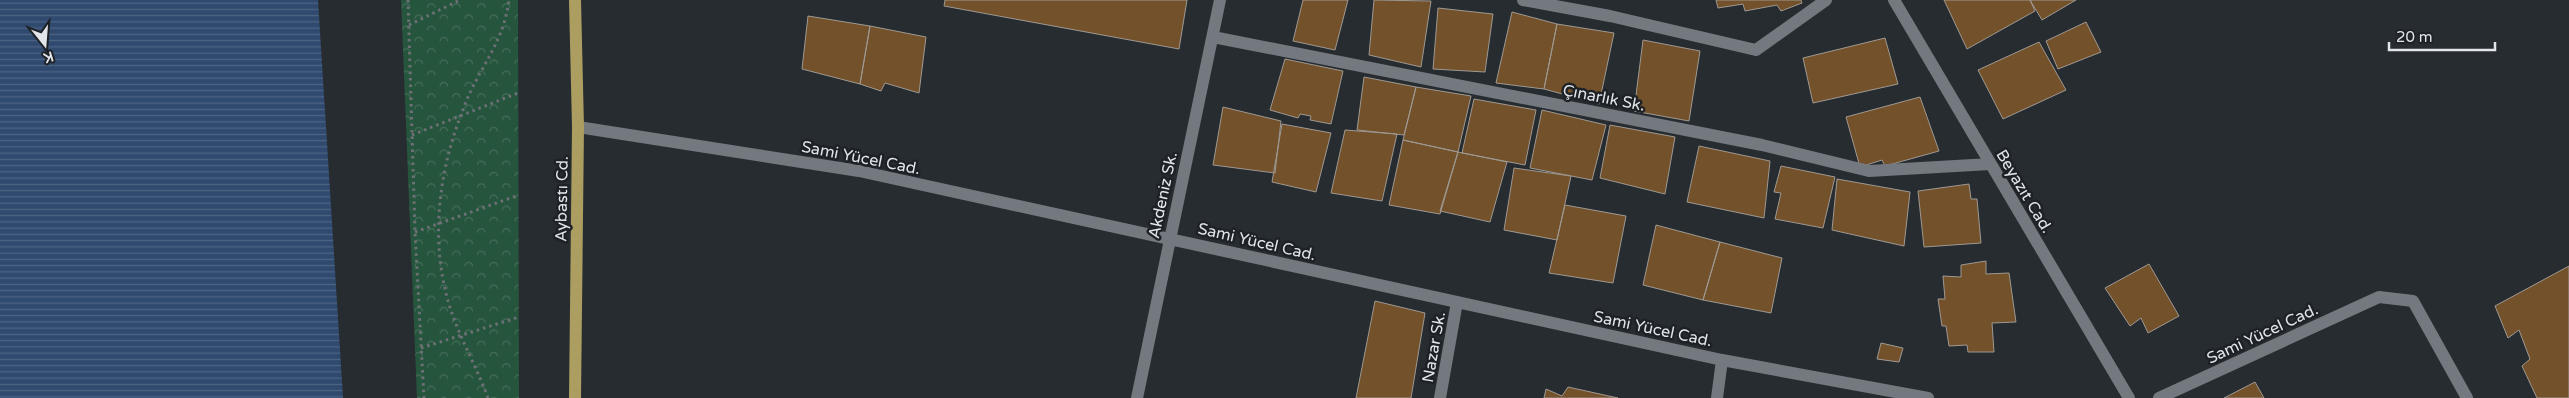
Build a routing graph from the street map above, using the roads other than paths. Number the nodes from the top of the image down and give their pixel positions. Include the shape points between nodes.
1 (575, 0) edge
2 (1220, 0) edge
3 (1523, 0) edge
4 (1826, 0) edge
5 (1894, 0) edge
6 (1213, 37) junction
7 (578, 127) junction
8 (1990, 164) junction
9 (1169, 238) junction
10 (1457, 302) junction
11 (1722, 360) junction
12 (575, 398) edge
13 (1137, 398) edge
14 (1440, 398) edge
15 (1717, 398) edge
16 (1928, 398) edge
17 (2129, 398) edge
18 (2159, 398) edge
19 (2467, 398) edge

1 - 7 main road, Aybastı Cd.
2 - 6 street, Akdeniz Sk.
3 - 4 street via 1610,16 1756,50
5 - 8 street, Beyazıt Cad.
6 - 8 street, Çınarlık Sk. via 1762,145 1869,171
6 - 9 street, Akdeniz Sk.
7 - 9 street, Sami Yücel Cad. via 859,171
7 - 12 main road, Aybastı Cd.
8 - 17 street, Beyazıt Cad.
9 - 10 street, Sami Yücel Cad.
9 - 13 street, Akdeniz Sk.
10 - 11 street, Sami Yücel Cad.
10 - 14 street, Nazar Sk.
11 - 15 street
11 - 16 street, Sami Yücel Cad.
18 - 19 street, Sami Yücel Cad. via 2379,297 2413,301

